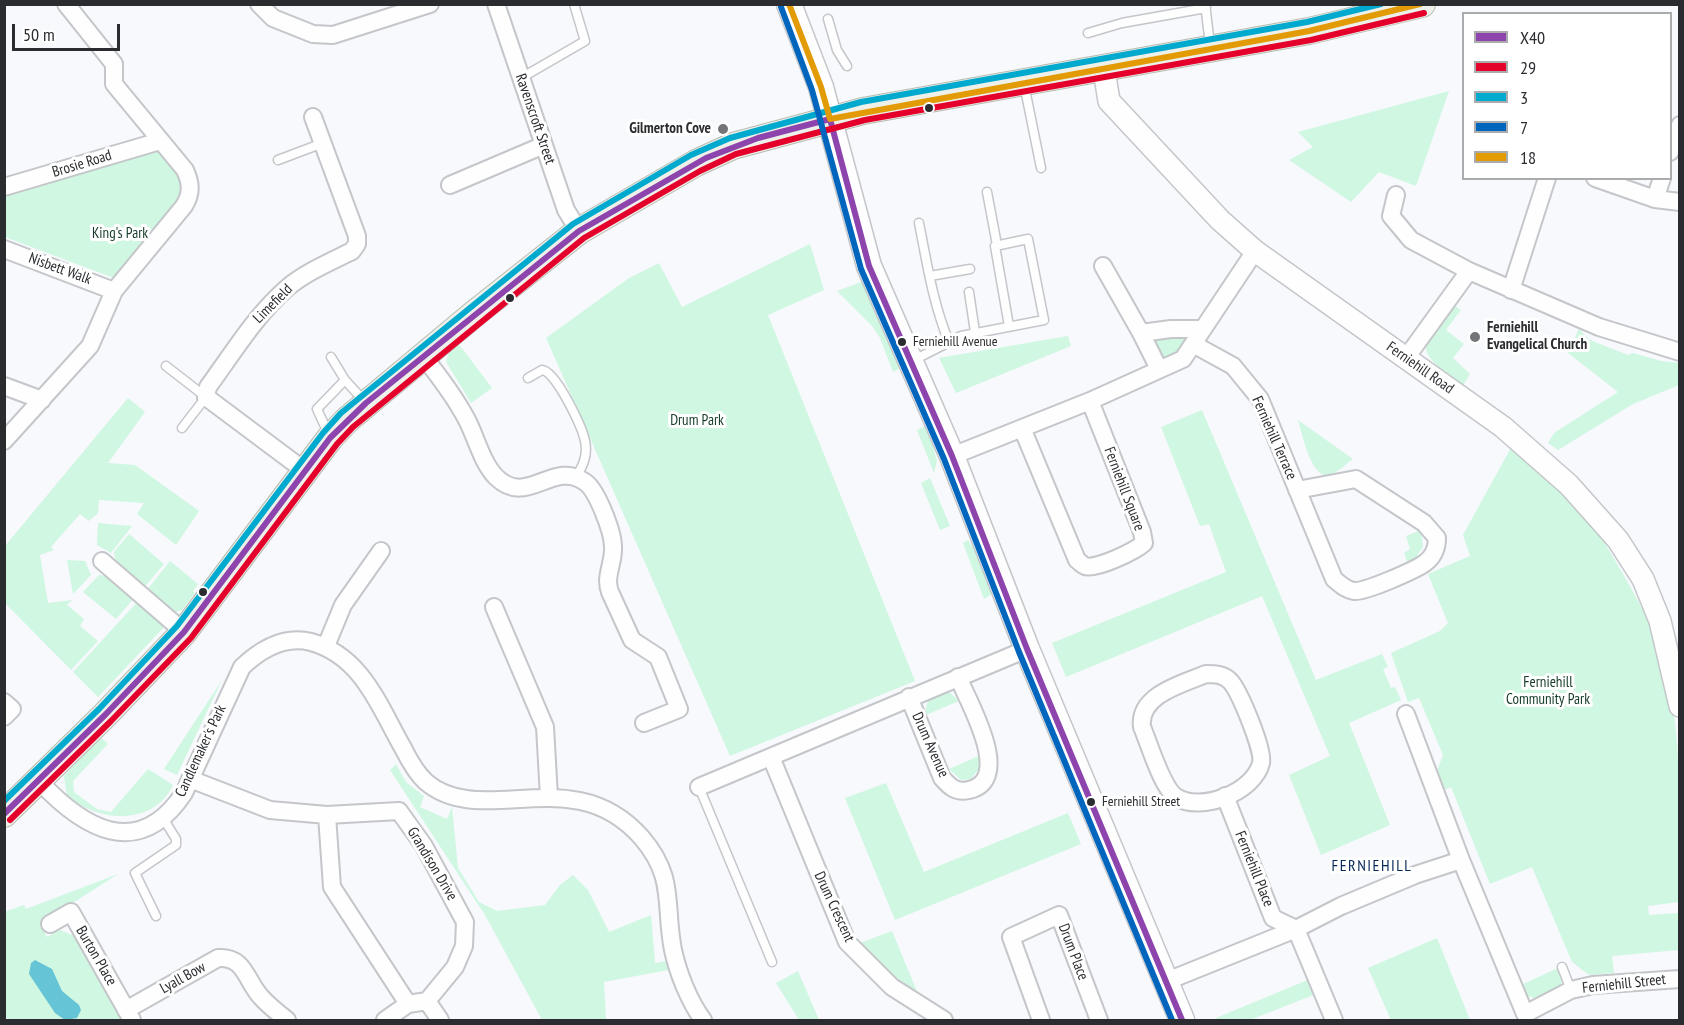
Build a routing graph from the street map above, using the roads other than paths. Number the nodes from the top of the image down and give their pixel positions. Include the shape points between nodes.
1 (66, 4) edge
2 (259, 4) edge
3 (430, 4) edge
4 (496, 4) edge
5 (574, 4) edge
6 (789, 4) edge
7 (1422, 4) edge
8 (1205, 6) edge
9 (828, 19) dead end
10 (1088, 33) dead end
11 (1210, 48) junction
12 (848, 66) dead end
13 (1104, 70) junction
14 (521, 78) junction
15 (1024, 83) junction
16 (313, 117) dead end
17 (830, 119) junction
18 (1676, 128) edge
19 (160, 141) junction
20 (323, 143) junction
21 (544, 145) junction
22 (1672, 147) edge
23 (278, 160) dead end
24 (1041, 168) dead end
25 (1546, 180) edge
26 (1601, 180) edge
27 (1661, 180) edge
28 (450, 185) dead end
29 (4, 187) edge
30 (987, 192) dead end
31 (1395, 195) dead end
32 (1655, 199) junction
33 (1680, 202) edge
34 (920, 223) dead end
35 (579, 231) junction
36 (997, 245) junction
37 (4, 249) edge
38 (1255, 251) junction
39 (1103, 266) dead end
40 (970, 269) dead end
41 (1469, 271) junction
42 (930, 276) junction
43 (1511, 290) junction
44 (114, 291) junction
45 (969, 292) dead end
46 (1009, 326) junction
47 (975, 332) junction
48 (1141, 333) junction
49 (1197, 337) junction
50 (950, 342) junction
51 (1680, 352) edge
52 (423, 356) junction
53 (331, 357) dead end
54 (1406, 358) junction
55 (912, 361) junction
56 (166, 366) dead end
57 (1159, 369) junction
58 (528, 378) dead end
59 (345, 380) junction
60 (4, 386) edge
61 (206, 397) junction
62 (42, 400) junction
63 (1090, 400) junction
64 (366, 404) junction
65 (182, 428) dead end
66 (1022, 428) junction
67 (330, 438) junction
68 (4, 441) edge
69 (952, 456) junction
70 (305, 471) junction
71 (576, 477) junction
72 (1297, 490) junction
73 (381, 551) dead end
74 (102, 561) dead end
75 (495, 607) dead end
76 (184, 632) junction
77 (326, 646) junction
78 (1027, 649) junction
79 (958, 677) junction
80 (909, 697) junction
81 (4, 702) edge
82 (1680, 706) edge
83 (1406, 714) dead end
84 (4, 717) edge
85 (644, 723) dead end
86 (771, 757) junction
87 (190, 779) junction
88 (39, 781) junction
89 (699, 787) joint
90 (1225, 796) junction
91 (549, 797) junction
92 (4, 814) edge
93 (327, 815) junction
94 (163, 818) junction
95 (1461, 860) junction
96 (156, 916) dead end
97 (50, 924) dead end
98 (1296, 929) junction
99 (772, 962) dead end
100 (1562, 967) dead end
101 (1680, 979) edge
102 (1167, 981) junction
103 (1571, 990) junction
104 (426, 1001) junction
105 (408, 1004) junction
106 (129, 1015) edge
107 (701, 1019) edge
108 (287, 1020) edge
109 (386, 1020) edge
110 (440, 1020) edge
111 (944, 1020) edge
112 (1041, 1020) edge
113 (1099, 1020) edge
114 (1182, 1020) edge
115 (1334, 1020) edge

1 - 19 street via 114,63 114,84
2 - 3 street via 273,18 313,34 333,35
4 - 14 street, Ravenscroft Street
5 - 14 lane via 585,41
6 - 17 main road
7 - 11 main road via 1309,31
8 - 10 lane
8 - 11 lane
9 - 12 lane via 837,50
11 - 13 main road
13 - 15 main road
13 - 38 street, Ferniehill Road via 1108,101 1220,220
14 - 21 street, Ravenscroft Street
15 - 17 main road via 930,92
15 - 24 lane
16 - 20 street, Limefield
17 - 35 main road via 758,138 706,158
17 - 55 main road via 869,266
18 - 22 street
19 - 29 street, Brosie Road
19 - 44 street via 189,179 189,198
20 - 23 lane
20 - 61 street, Limefield via 357,244 352,251 288,287 256,319 208,387
21 - 28 street
21 - 35 street, Ravenscroft Street via 566,210
25 - 43 street
26 - 32 street
27 - 32 street
30 - 36 lane
31 - 41 street via 1391,216 1411,240
32 - 33 street
34 - 42 lane
35 - 52 main road
36 - 46 lane
36 - 46 lane via 1028,239 1044,320
37 - 44 street, Nisbett Walk
38 - 49 street
38 - 54 street, Ferniehill Road
39 - 48 street
40 - 42 lane
41 - 43 street
41 - 54 street
42 - 50 lane via 940,321
43 - 51 street via 1599,327
44 - 62 street via 90,346
45 - 47 lane
46 - 47 lane
47 - 50 lane
48 - 49 street via 1171,329
48 - 57 street
49 - 57 street via 1183,359
49 - 72 street, Ferniehill Terrace via 1233,366 1260,399
50 - 55 lane
52 - 64 main road
52 - 71 street via 459,405 494,475 504,484 524,489 558,475
53 - 59 lane
54 - 82 street, Ferniehill Road via 1525,443 1618,540 1652,598
55 - 69 main road
56 - 61 lane
57 - 63 street
58 - 71 lane via 542,370 552,374 576,418 585,442 585,463
59 - 64 lane
59 - 67 lane via 317,409
60 - 62 street
61 - 65 lane
61 - 70 street
62 - 68 street
63 - 66 street
63 - 66 street, Ferniehill Square via 1144,543 1095,567 1086,567 1077,560
64 - 67 main road
66 - 69 street
67 - 70 main road
69 - 78 main road
70 - 76 main road
71 - 85 street via 594,491 613,538 607,585 629,635 656,654 684,706
72 - 72 street, Ferniehill Terrace via 1334,579 1345,588 1362,590 1414,568 1424,563 1437,546 1433,530 1356,479
73 - 77 street via 343,605
74 - 76 street
75 - 91 street via 545,727
76 - 88 main road
77 - 87 street, Candlemaker's Park via 302,640 272,645 230,675
77 - 91 street, Candlemaker's Park via 358,670 425,782 458,797
78 - 79 street, Drum Avenue
78 - 102 main road
79 - 80 street, Drum Avenue
79 - 80 street, Drum Avenue via 991,766 990,774 972,790 951,789 942,778
80 - 86 street, Drum Avenue
81 - 84 street via 12,709
83 - 95 street, Ferniehill Street
86 - 89 street, Drum Avenue
86 - 111 street, Drum Crescent via 847,942 892,987
87 - 93 street, Grandison Drive via 270,810
87 - 94 street, Candlemaker's Park via 174,808
88 - 92 main road
88 - 94 street, Candlemaker's Park via 77,817 100,828 130,831
89 - 99 lane
90 - 90 street via 1208,802 1175,797 1142,727 1141,718 1154,698 1206,674 1217,674 1232,682 1260,748 1254,776
90 - 98 street, Ferniehill Place via 1273,918
91 - 107 street, Candlemaker's Park via 581,800 607,810 643,839 658,861 669,889 673,951
93 - 104 street, Grandison Drive via 399,811 465,922 464,946 455,967
93 - 105 street via 332,887
94 - 96 lane via 176,845 135,873
95 - 98 street via 1341,906
95 - 103 street, Ferniehill Street via 1526,1014
97 - 106 street, Burton Place via 71,912
98 - 102 street
98 - 115 street
100 - 103 lane
101 - 103 street, Ferniehill Street
102 - 114 main road
104 - 105 street
104 - 110 street
105 - 109 street
106 - 108 street, Lyall Bow via 218,958 226,958 240,964 262,999
112 - 113 street, Drum Place via 1011,938 1059,915

